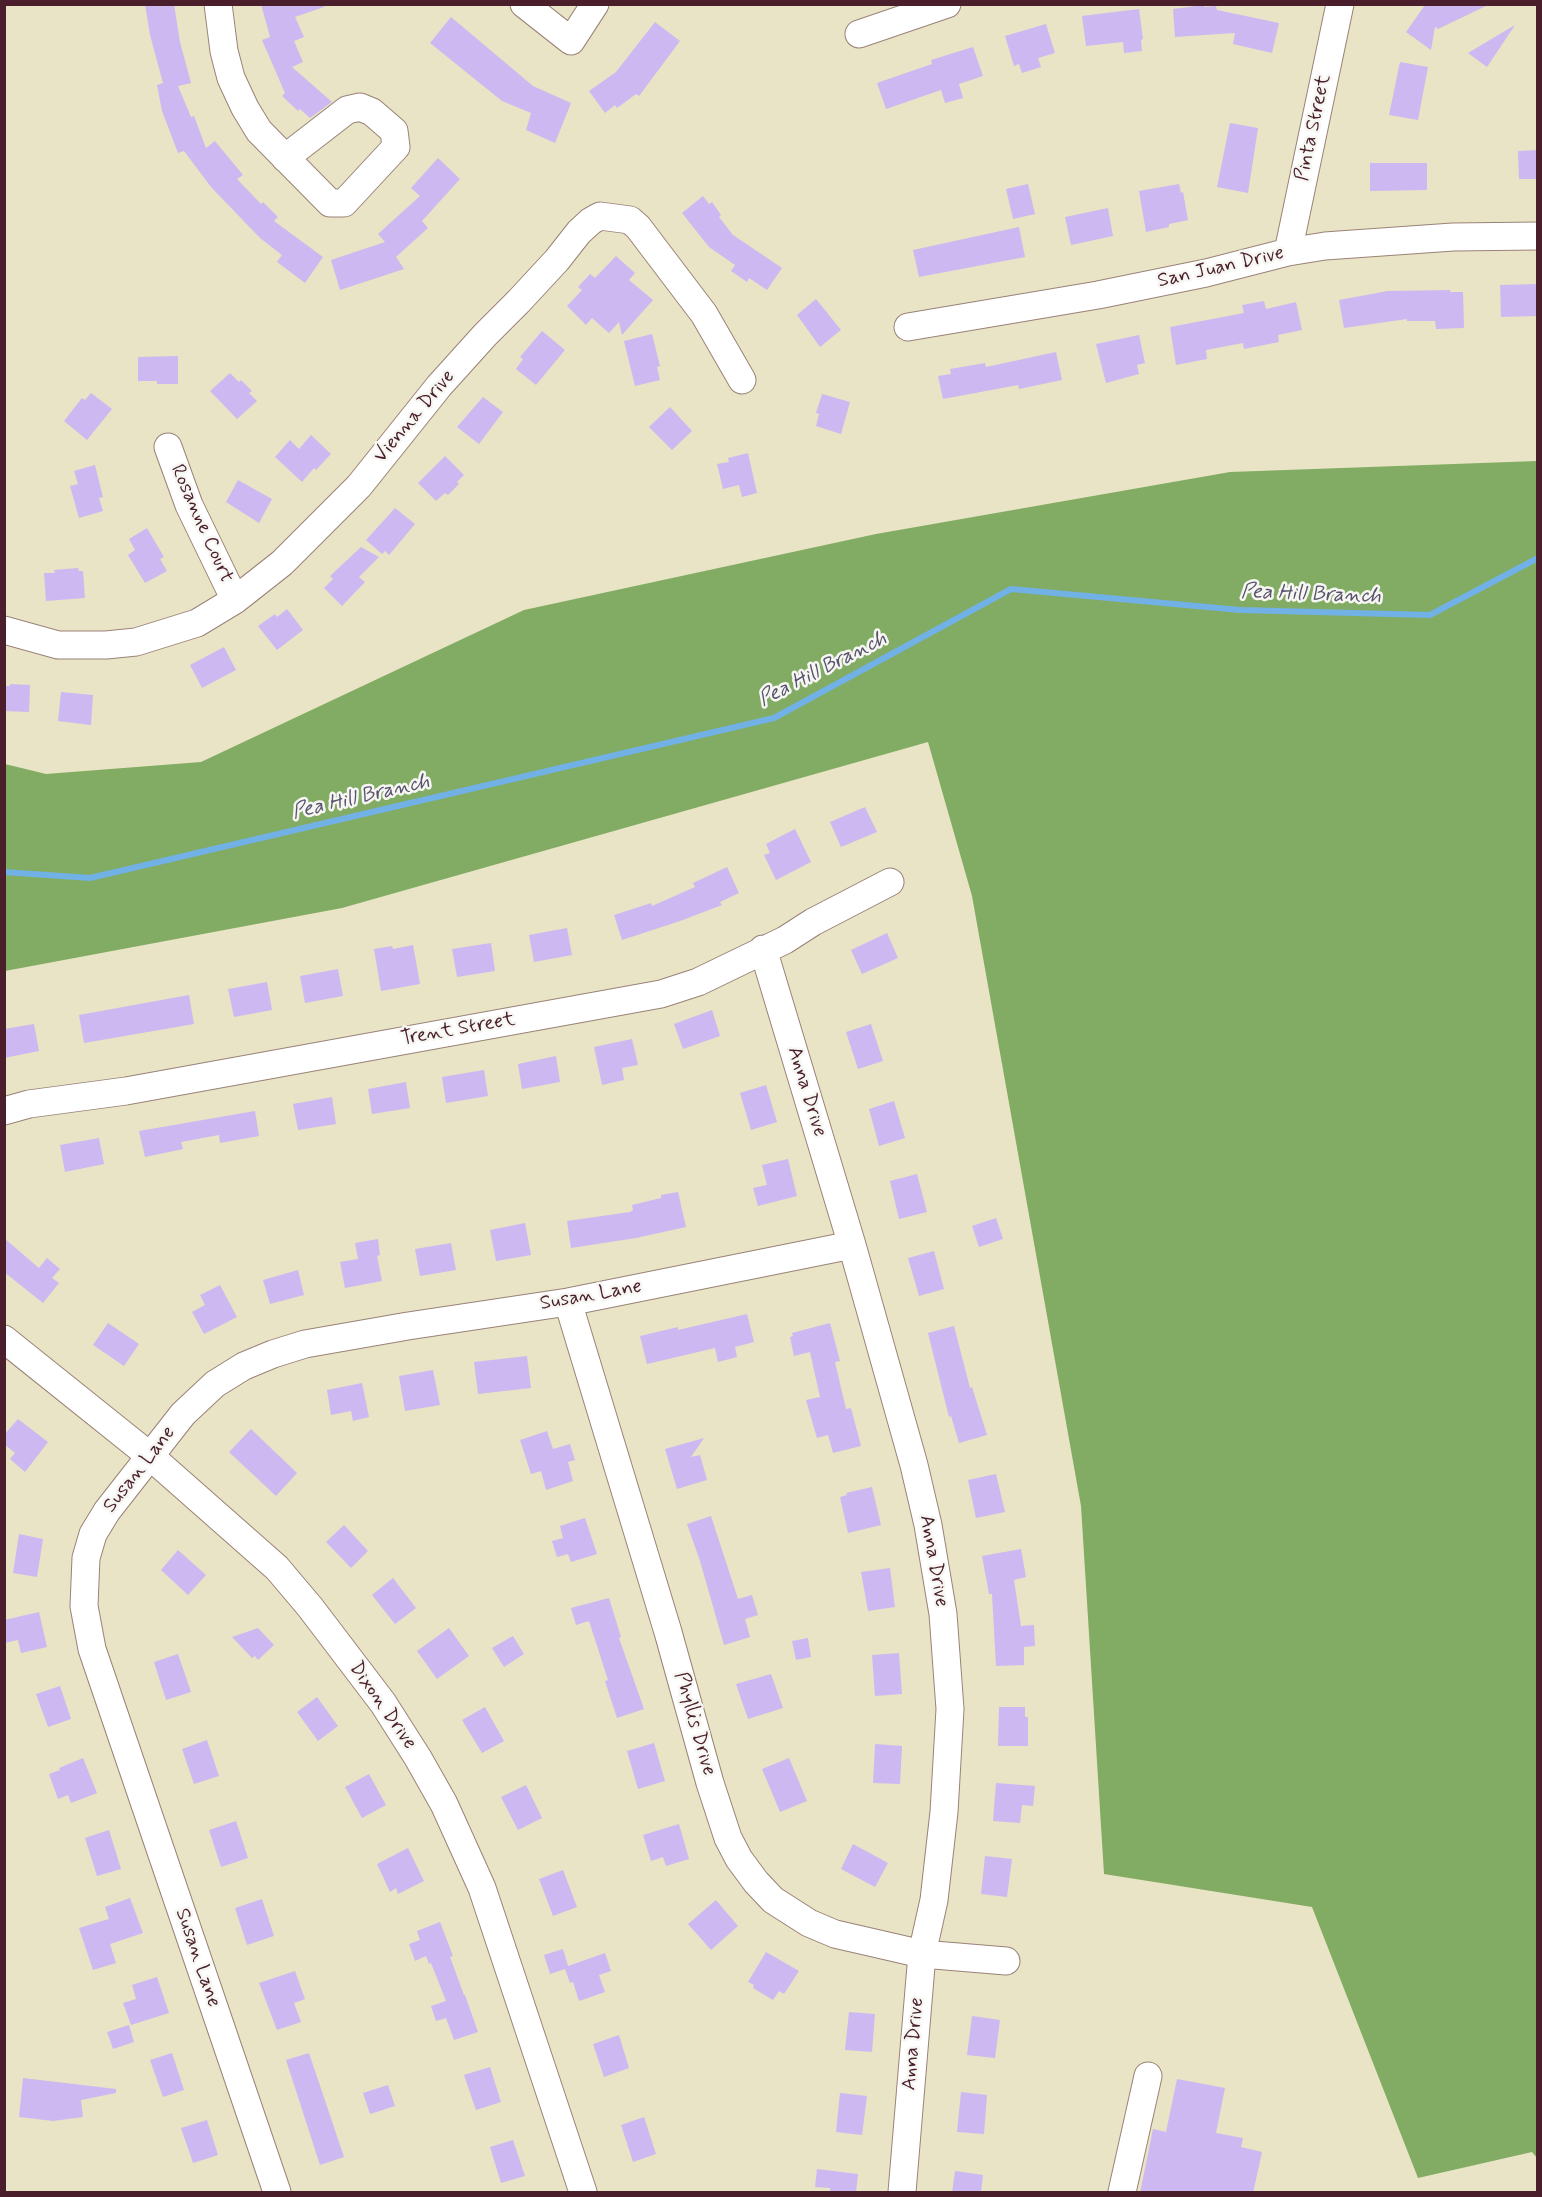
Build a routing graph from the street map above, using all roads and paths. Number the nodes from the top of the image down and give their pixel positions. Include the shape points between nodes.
1 (218, 4) edge
2 (524, 4) edge
3 (594, 4) edge
4 (947, 4) edge
5 (1341, 4) edge
6 (859, 34) dead end
7 (285, 158) dead end
8 (1538, 236) edge
9 (1288, 252) junction
10 (908, 327) dead end
11 (742, 380) dead end
12 (168, 447) dead end
13 (235, 600) junction
14 (4, 630) edge
15 (890, 882) dead end
16 (763, 949) junction
17 (4, 1111) edge
18 (852, 1245) junction
19 (568, 1302) junction
20 (4, 1338) edge
21 (150, 1455) junction
22 (922, 1954) junction
23 (1006, 1961) dead end
24 (1148, 2076) dead end
25 (277, 2193) edge
26 (583, 2193) edge
27 (902, 2193) edge
28 (1122, 2193) edge

1 - 7 street via 224,51 244,108
2 - 3 street via 571,41
4 - 6 street
5 - 9 street, Pinta Street
8 - 9 street, San Juan Drive via 1349,243
9 - 10 street, San Juan Drive via 1108,293
11 - 13 street, Vienna Drive via 704,314 644,234 630,220 600,216 579,232 439,386 358,486 282,563
12 - 13 street, Rosanne Court via 189,505
13 - 14 street, Vienna Drive via 197,623 136,642 58,645
15 - 16 street, Trent Street
16 - 17 street, Trent Street via 698,982 661,994
16 - 18 street, Anna Drive
18 - 19 street, Susan Lane
18 - 22 street, Anna Drive via 914,1465 943,1614 950,1709 944,1812
19 - 21 street, Susan Lane via 305,1344 273,1354 215,1384 183,1414
19 - 22 street, Phyllis Drive via 710,1783 739,1859 773,1900 809,1923 836,1934
20 - 21 street, Dixon Drive
21 - 25 street, Susan Lane via 93,1534 86,1558 84,1606 92,1649
21 - 26 street, Dixon Drive via 277,1568 364,1677 418,1758 444,1804 482,1888
22 - 23 street, Phyllis Drive
22 - 27 street, Anna Drive
24 - 28 street

